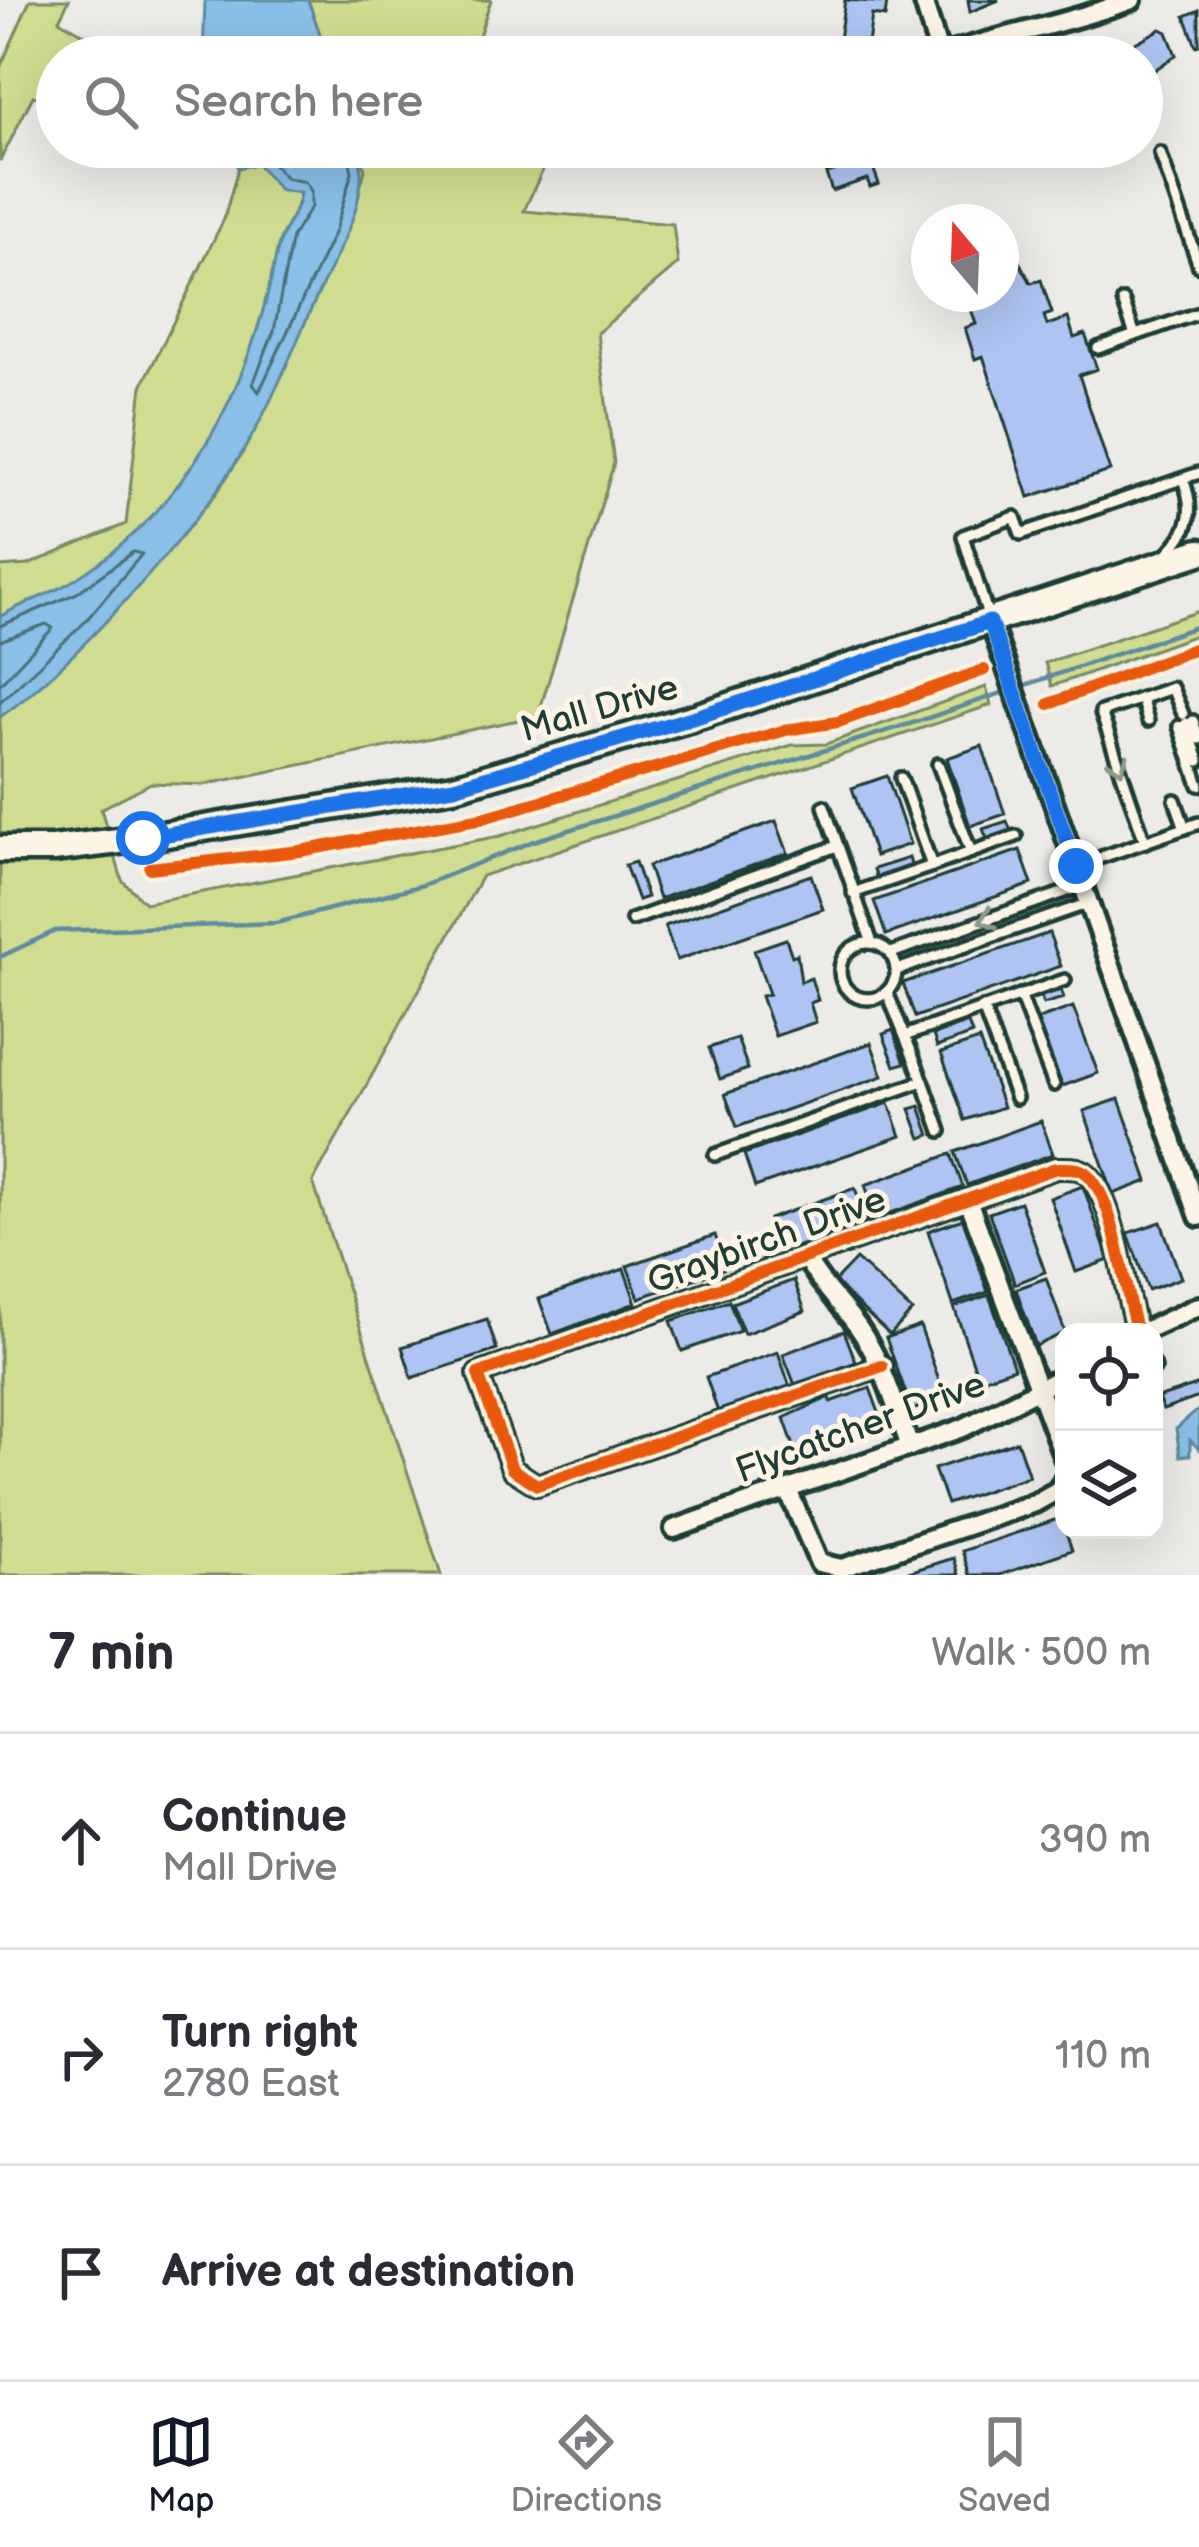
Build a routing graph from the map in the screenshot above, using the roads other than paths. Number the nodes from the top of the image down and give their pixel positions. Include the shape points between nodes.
1 (923, 0) edge
2 (1132, 0) edge
3 (933, 36) edge
4 (1005, 36) edge
5 (1163, 162) edge
6 (1199, 266) edge
7 (1123, 301) dead end
8 (1199, 313) edge
9 (1135, 335) junction
10 (1098, 347) dead end
11 (1199, 473) edge
12 (1184, 479) junction
13 (1195, 504) edge
14 (1199, 552) edge
15 (1153, 568) junction
16 (990, 622) junction
17 (1141, 698) junction
18 (1185, 719) junction
19 (1148, 721) dead end
20 (1199, 739) edge
21 (1199, 761) edge
22 (938, 764) dead end
23 (901, 778) dead end
24 (1199, 785) edge
25 (1175, 800) dead end
26 (824, 806) dead end
27 (1199, 824) edge
28 (1185, 828) junction
29 (1016, 836) dead end
30 (1145, 842) junction
31 (837, 846) junction
32 (0, 849) edge
33 (971, 852) junction
34 (932, 866) junction
35 (1076, 866) junction
36 (853, 893) junction
37 (1086, 894) junction
38 (632, 920) dead end
39 (872, 943) junction
40 (890, 953) junction
41 (897, 970) junction
42 (1065, 980) dead end
43 (887, 992) junction
44 (1021, 995) junction
45 (983, 1008) junction
46 (907, 1035) junction
47 (923, 1082) junction
48 (1054, 1085) dead end
49 (1016, 1097) dead end
50 (941, 1131) dead end
51 (715, 1155) dead end
52 (968, 1199) junction
53 (1199, 1217) edge
54 (805, 1256) junction
55 (1199, 1306) edge
56 (1138, 1323) edge
57 (1160, 1323) edge
58 (882, 1366) junction
59 (1055, 1381) edge
60 (1037, 1392) junction
61 (1055, 1436) edge
62 (910, 1447) junction
63 (788, 1490) junction
64 (1055, 1492) edge
65 (674, 1528) dead end

1 - 3 street
2 - 4 street via 1056,28
5 - 6 lane
7 - 9 lane
8 - 9 lane
9 - 10 lane
11 - 12 lane
12 - 13 lane
12 - 16 lane via 1022,535 1015,518 963,536
13 - 15 lane via 1190,524
14 - 15 main road, Mall Drive
15 - 16 main road, Mall Drive
16 - 32 main road, Mall Drive via 454,787 143,838
16 - 35 street
17 - 18 lane via 1172,688
17 - 19 lane
17 -> 30 lane via 1101,712
18 - 20 lane
18 - 21 lane
18 - 24 lane
22 - 33 lane
23 - 34 lane
25 - 28 lane
26 - 31 lane
27 - 28 lane
28 - 30 lane
29 - 33 lane
30 - 35 lane
31 - 36 lane
31 - 38 lane
33 - 34 lane
34 - 36 lane
35 - 37 street
36 - 39 lane
37 -> 40 lane
37 - 41 lane
37 - 53 street
39 - 40 lane
39 - 43 lane via 846,953 841,980 861,998
40 - 41 lane
41 - 43 lane
42 - 44 lane
43 - 46 lane
44 - 45 lane
44 - 48 lane
45 - 46 lane
45 - 49 lane
46 - 47 lane
47 - 50 lane
47 - 51 lane
52 - 54 street, Graybirch Drive
52 - 56 street, Graybirch Drive via 1056,1168 1092,1178
52 - 60 street
54 - 58 street
54 - 58 street, Graybirch Drive via 478,1374 512,1469 537,1485
55 - 57 street
58 - 62 street
59 - 60 street, Flycatcher Drive
60 - 61 street
60 - 62 street, Flycatcher Drive
62 - 63 street, Flycatcher Drive
63 - 64 street via 819,1563 842,1568
63 - 65 street, Flycatcher Drive

